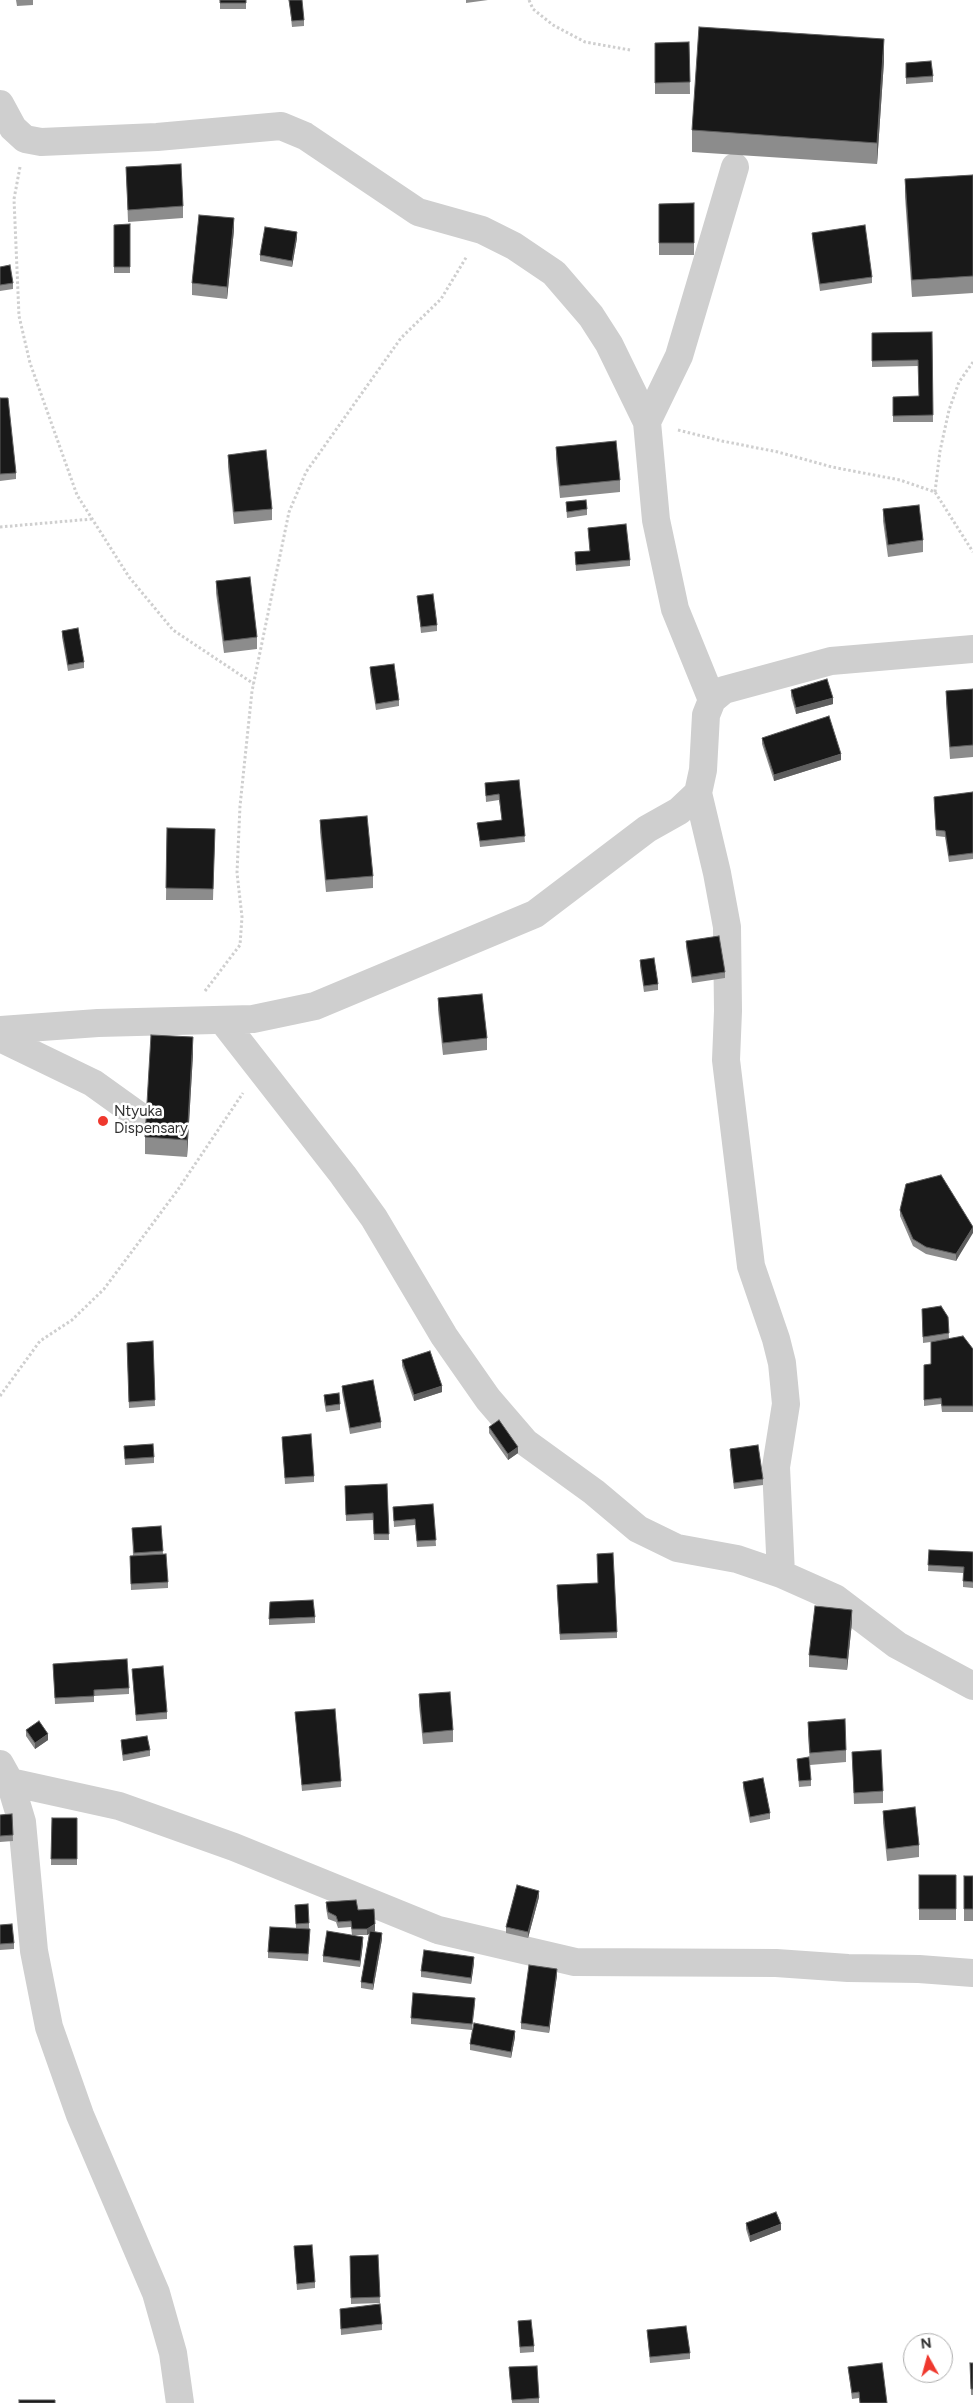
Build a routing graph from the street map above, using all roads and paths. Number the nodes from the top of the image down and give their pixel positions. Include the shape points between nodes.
1 (529, 0) edge
2 (630, 50) dead end
3 (0, 104) edge
4 (25, 139) junction
5 (735, 167) dead end
6 (482, 230) junction
7 (973, 362) edge
8 (648, 422) junction
9 (935, 492) junction
10 (92, 519) junction
11 (0, 528) edge
12 (973, 552) edge
13 (973, 649) edge
14 (254, 684) junction
15 (712, 700) junction
16 (698, 793) junction
17 (181, 1020) junction
18 (222, 1020) junction
19 (0, 1030) edge
20 (0, 1038) edge
21 (259, 1070) junction
22 (139, 1116) dead end
23 (0, 1396) edge
24 (781, 1574) junction
25 (973, 1686) edge
26 (5, 1773) edge
27 (973, 1973) edge
28 (180, 2403) edge

1 - 2 path via 533,9 553,25 584,42
3 - 4 street via 13,128
4 - 6 street via 41,142 92,141 281,126 305,136 418,212
4 - 10 path via 14,199 19,316 30,363 56,441 77,495
5 - 8 street via 679,356
6 - 8 street via 514,246 554,273 591,316 609,344
6 - 14 path via 441,299 401,338 306,472 289,512
7 - 9 path via 959,382 949,410
8 - 9 path via 832,467 900,480
8 - 15 street via 656,520 675,609
9 - 12 path
10 - 11 path
10 - 14 path via 129,577 173,630
13 - 15 street via 831,661 745,683 724,690
14 - 17 path via 240,806 237,873 242,917 240,945
15 - 16 street via 706,715 703,770
16 - 18 street via 679,811 647,830 535,914 315,1006 253,1019
16 - 24 street via 718,873 727,927 726,1060 751,1266 776,1339 783,1372 786,1404 776,1468
17 - 18 street
17 - 19 street
18 - 21 street
20 - 22 street via 93,1083
21 - 23 path via 177,1191 104,1289 72,1320 40,1340
21 - 24 street via 374,1218 444,1336 488,1399 525,1442 638,1529 677,1548 737,1559
24 - 25 street via 835,1598 897,1645
26 - 27 street via 119,1806 234,1847 438,1930 575,1962 776,1963
26 - 28 street via 22,1822 34,1951 49,2027 84,2124 156,2293 173,2353

